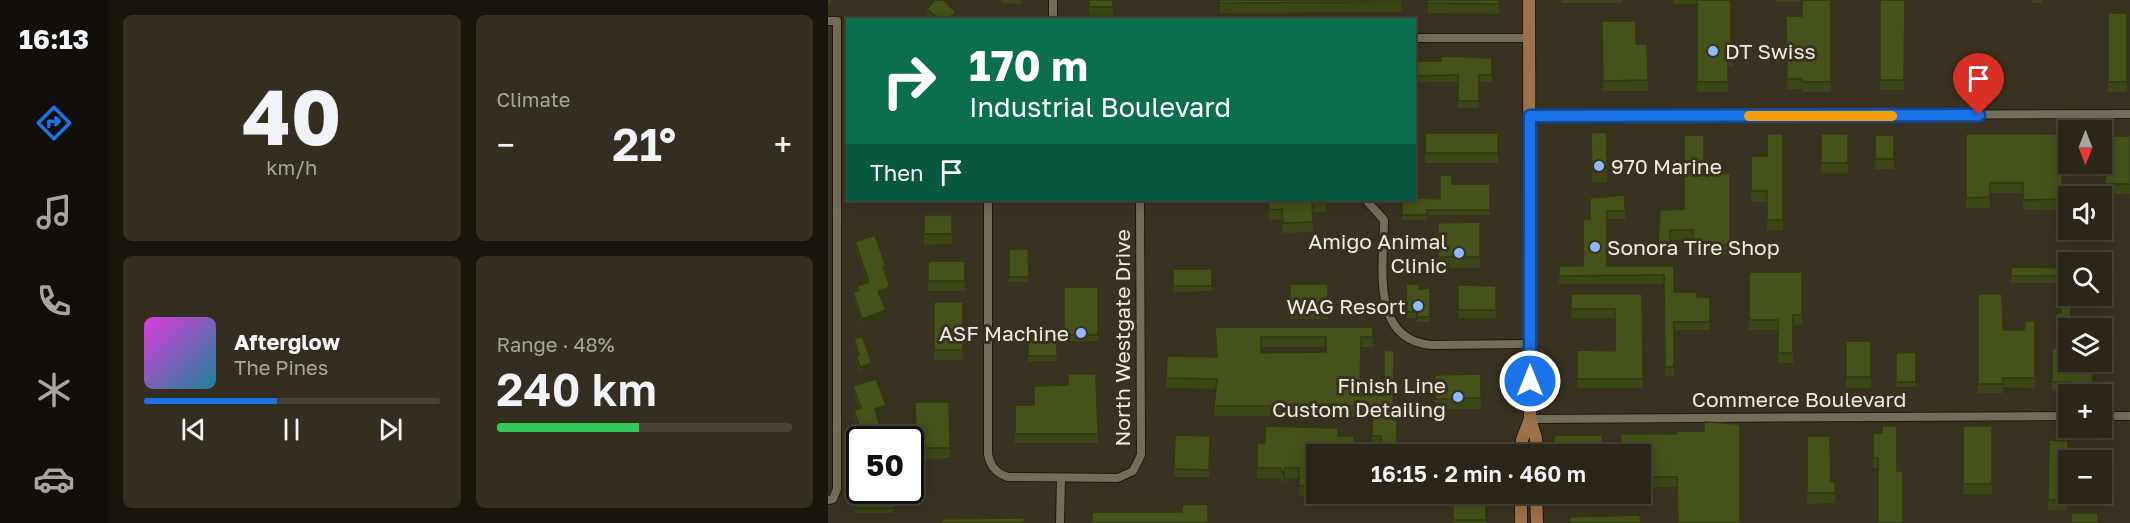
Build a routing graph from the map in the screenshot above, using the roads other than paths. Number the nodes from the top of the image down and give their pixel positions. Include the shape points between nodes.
1 (1053, 0) edge
2 (1529, 0) edge
3 (1053, 18) edge
4 (828, 21) edge
5 (1416, 38) edge
6 (1529, 38) junction
7 (2130, 114) edge
8 (1530, 116) junction
9 (988, 201) edge
10 (1140, 201) edge
11 (1366, 201) edge
12 (832, 219) edge
13 (1530, 344) junction
14 (2058, 416) edge
15 (2112, 416) edge
16 (2130, 416) edge
17 (1530, 418) junction
18 (1522, 444) edge
19 (1536, 444) edge
20 (1061, 478) junction
21 (828, 500) edge
22 (1521, 504) edge
23 (1536, 504) edge
24 (1060, 523) edge
25 (1521, 523) edge
26 (1537, 523) edge

1 - 3 street
2 - 6 main road
4 - 12 street via 837,21
5 - 6 street
6 - 8 main road
7 - 8 street
8 - 13 main road
9 - 20 street via 989,460 994,469 1008,477
10 - 20 street, North Westgate Drive via 1140,461 1133,471 1119,478
11 - 13 street via 1384,220 1384,301 1390,321 1402,334 1432,345
12 - 21 street via 837,489 833,499
13 - 17 main road
14 - 17 street, Commerce Boulevard
15 - 16 street
17 - 18 main road
17 - 19 main road
20 - 24 street
22 - 25 main road
23 - 26 main road

